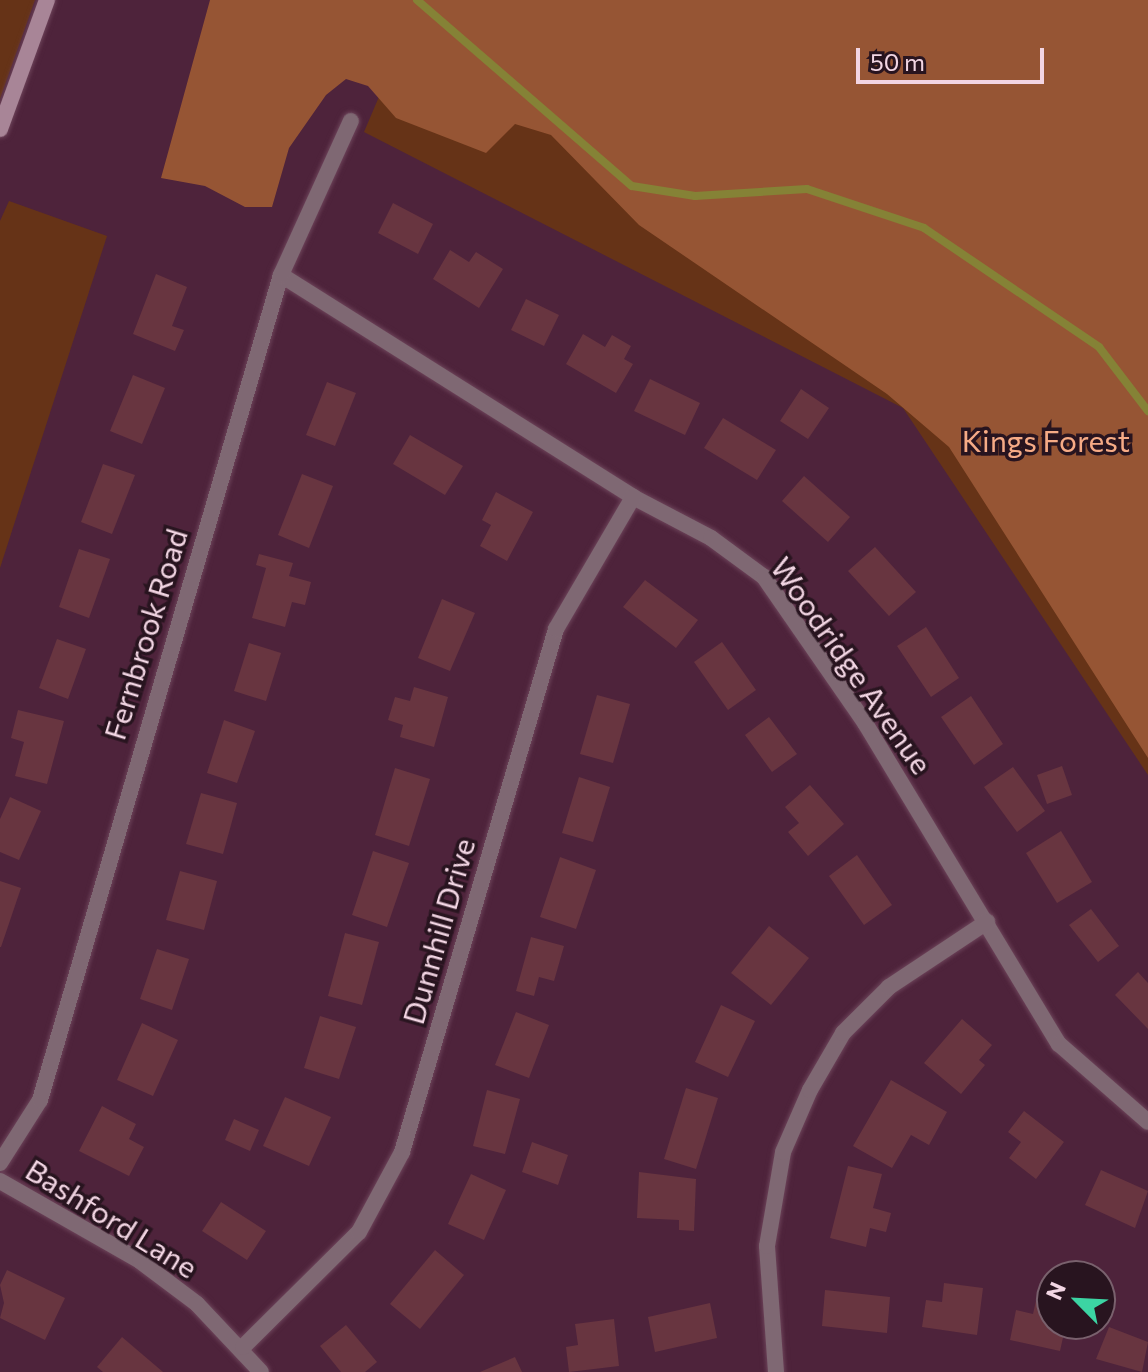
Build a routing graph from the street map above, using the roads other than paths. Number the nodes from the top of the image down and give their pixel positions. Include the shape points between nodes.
1 (47, 0) edge
2 (351, 121) dead end
3 (0, 129) edge
4 (281, 275) junction
5 (633, 497) junction
6 (987, 922) junction
7 (1148, 1122) edge
8 (0, 1163) edge
9 (0, 1181) edge
10 (243, 1347) junction
11 (261, 1372) edge
12 (776, 1372) edge

1 - 3 street
2 - 4 street, Fernbrook Road
4 - 5 street, Woodridge Avenue
4 - 8 street, Fernbrook Road via 40,1100
5 - 6 street, Woodridge Avenue via 711,538 764,577 865,723
5 - 10 street, Dunnhill Drive via 556,629 402,1152 359,1232
6 - 7 street, Woodridge Avenue via 1059,1044
6 - 12 street via 889,987 843,1033 810,1090 783,1152 767,1246
9 - 10 street, Bashford Lane via 140,1261
10 - 11 street, Bashford Lane

